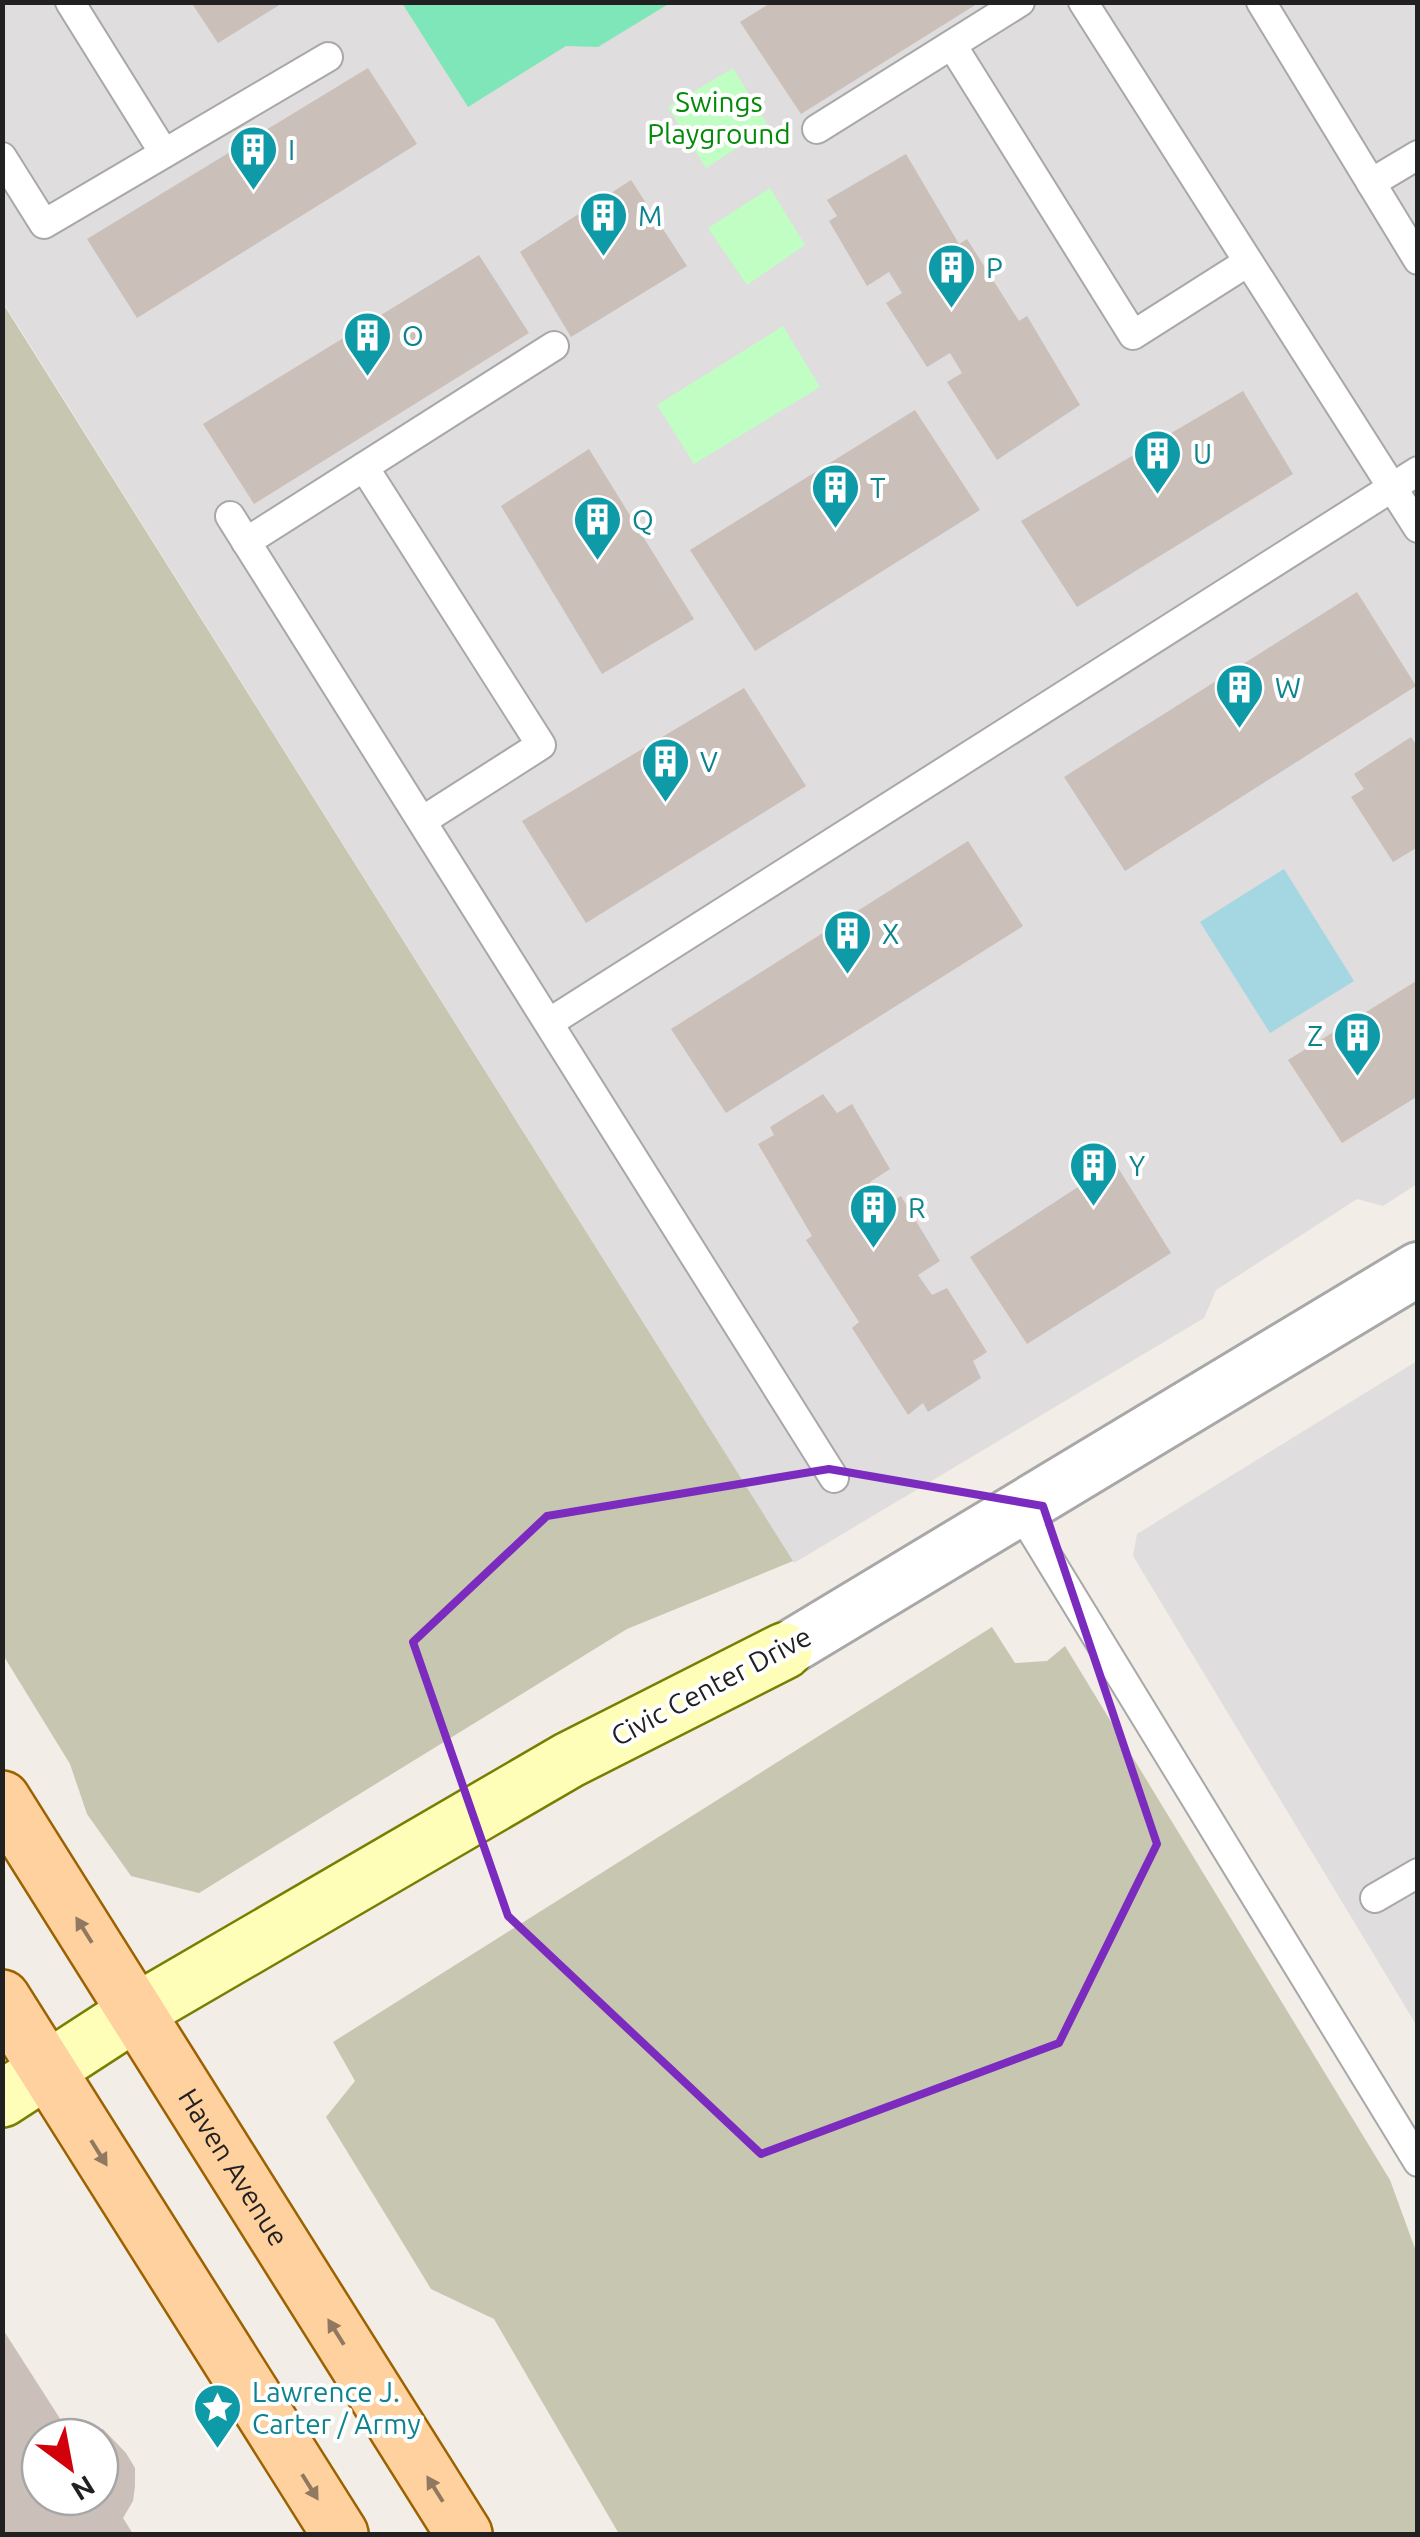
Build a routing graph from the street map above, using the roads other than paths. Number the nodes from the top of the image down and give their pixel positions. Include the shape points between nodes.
1 (70, 2) edge
2 (1020, 2) edge
3 (1082, 2) edge
4 (1261, 2) edge
5 (952, 45) junction
6 (328, 57) dead end
7 (817, 129) dead end
8 (164, 153) junction
9 (1418, 155) edge
10 (2, 158) edge
11 (1371, 183) junction
12 (1418, 260) edge
13 (1248, 262) junction
14 (554, 346) dead end
15 (364, 467) junction
16 (1418, 471) edge
17 (1392, 487) junction
18 (230, 516) dead end
19 (1418, 528) edge
20 (246, 542) junction
21 (422, 821) junction
22 (550, 1022) junction
23 (1418, 1269) edge
24 (834, 1478) dead end
25 (1018, 1508) junction
26 (784, 1651) joint
27 (2, 1798) edge
28 (1418, 1873) edge
29 (1375, 1898) dead end
30 (2, 1998) edge
31 (136, 2012) junction
32 (48, 2070) junction
33 (2, 2100) edge
34 (1418, 2162) edge
35 (340, 2534) edge
36 (464, 2534) edge

1 - 8 lane
2 - 5 lane
3 - 13 lane
4 - 11 lane
5 - 7 lane
5 - 13 lane via 1133,335
6 - 8 lane
8 - 10 lane via 44,224
9 - 11 lane
11 - 12 lane
13 - 17 lane
14 - 15 lane
15 - 20 lane
15 - 21 lane via 541,745
16 - 17 lane
17 - 19 lane
17 - 22 lane
18 - 20 lane
20 - 21 lane
21 - 22 lane
22 - 24 lane
23 - 25 street, Civic Center Drive
25 - 26 street, Civic Center Drive
25 - 34 lane
26 - 31 street, Civic Center Drive via 569,1760
31 -> 27 main road, Haven Avenue
28 - 29 lane
30 - 32 main road
31 - 32 street, Civic Center Drive
36 -> 31 main road, Haven Avenue
32 - 33 street, Civic Center Drive
32 -> 35 main road

